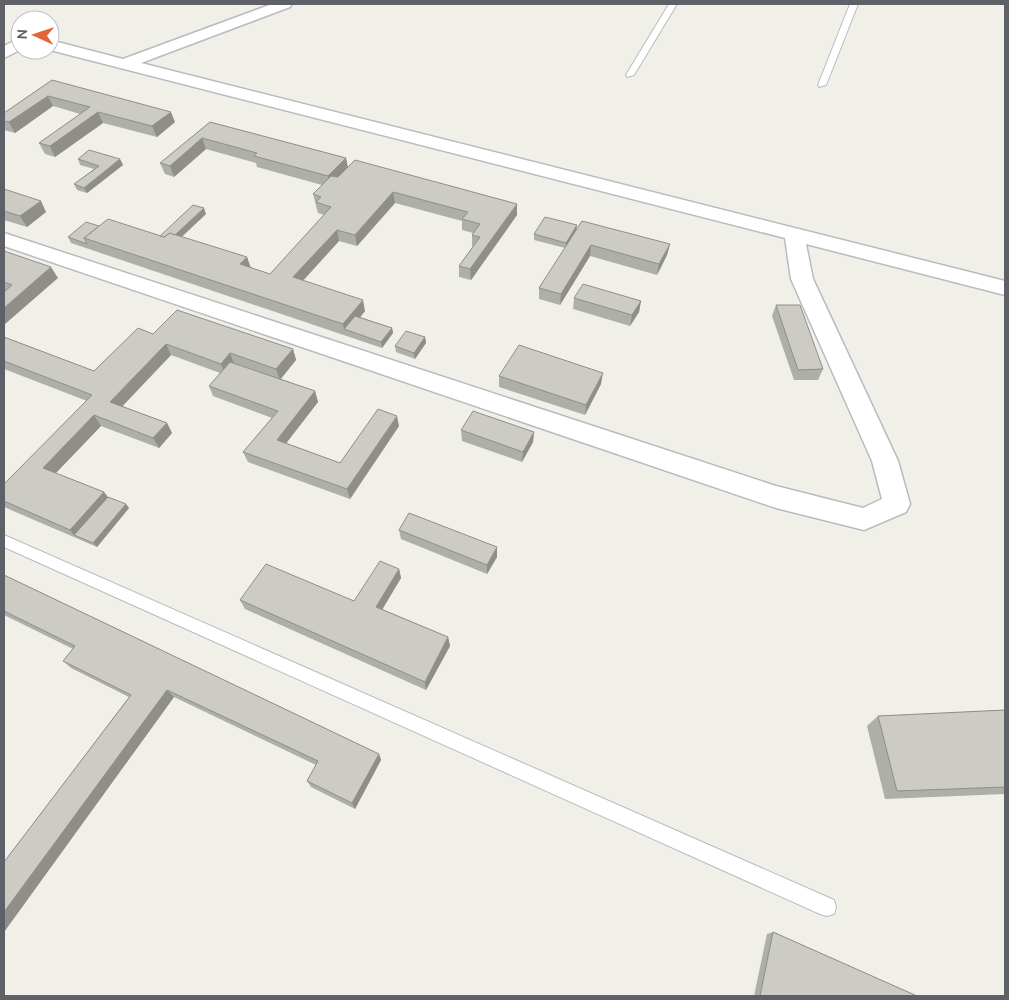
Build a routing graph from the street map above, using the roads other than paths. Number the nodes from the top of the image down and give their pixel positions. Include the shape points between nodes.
1 (286, 4) edge
2 (673, 4) edge
3 (854, 4) edge
4 (60, 48) edge
5 (124, 64) junction
6 (630, 75) dead end
7 (822, 85) dead end
8 (794, 235) junction
9 (4, 239) edge
10 (1005, 288) edge
11 (4, 541) edge
12 (827, 907) dead end

1 - 5 street
2 - 6 lane
3 - 7 lane
4 - 5 street
5 - 8 street
8 - 9 street via 802,279 886,462 897,504 864,520 776,497
8 - 10 street
11 - 12 lane

